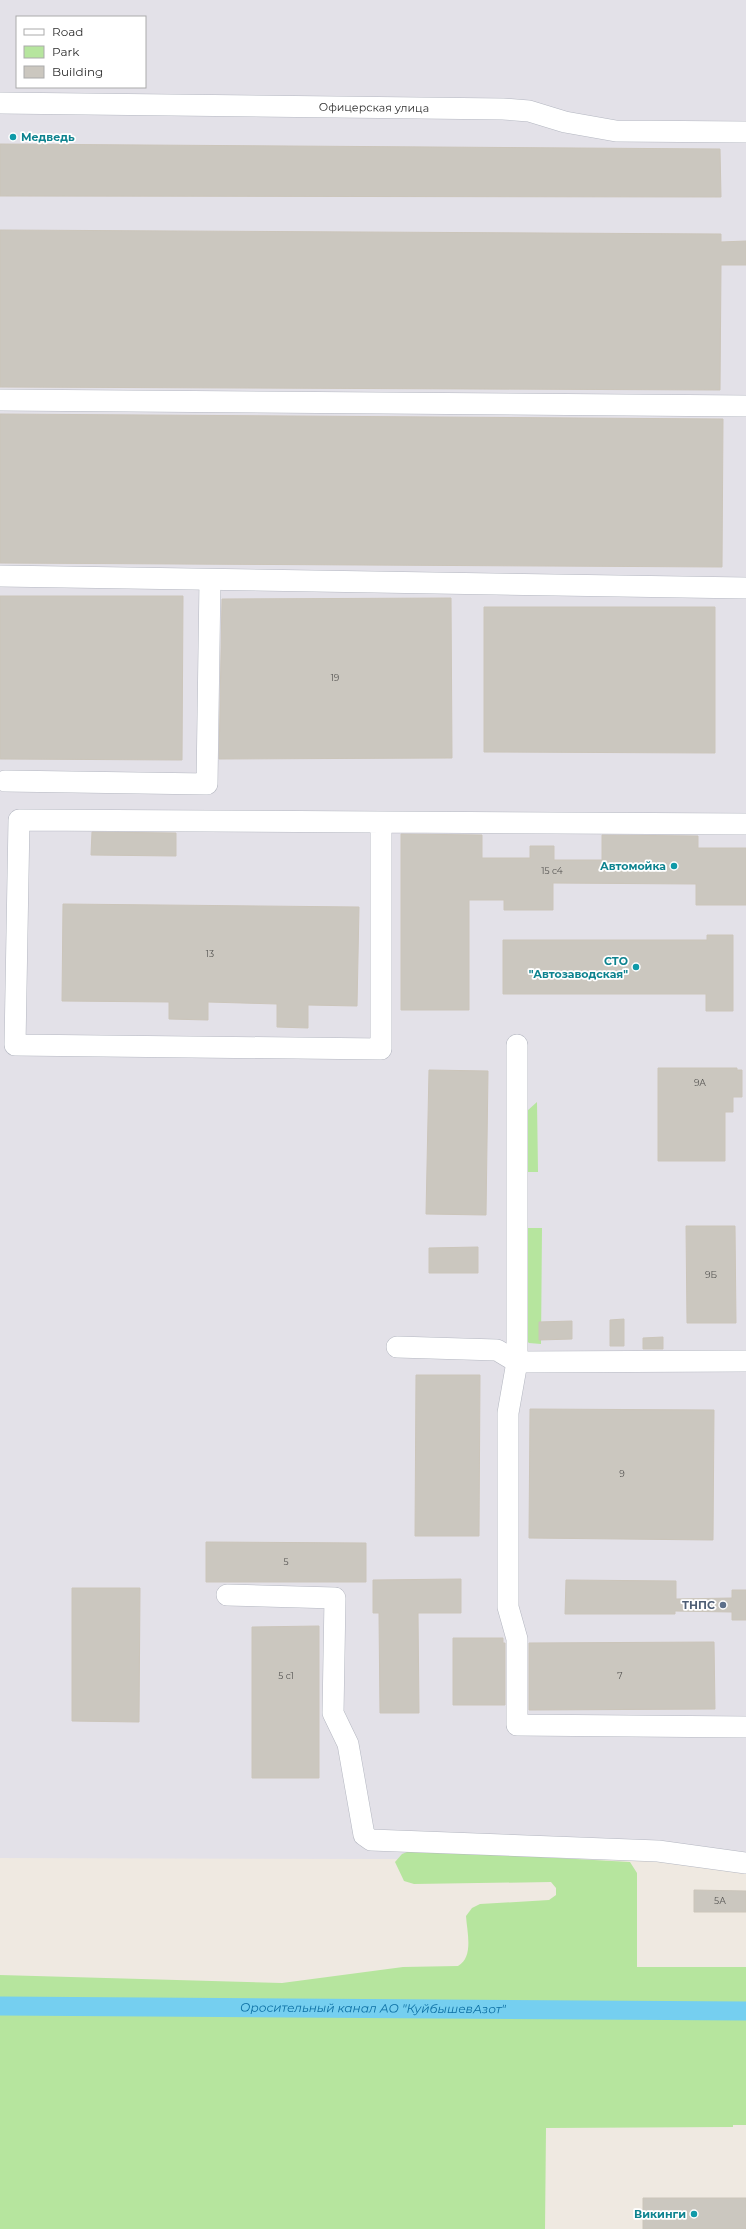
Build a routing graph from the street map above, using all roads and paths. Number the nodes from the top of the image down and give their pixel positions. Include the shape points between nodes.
1 (0, 103) edge
2 (746, 132) edge
3 (0, 400) edge
4 (746, 406) edge
5 (0, 576) edge
6 (210, 580) junction
7 (746, 588) edge
8 (5, 781) dead end
9 (381, 822) junction
10 (746, 824) edge
11 (517, 1045) dead end
12 (398, 1347) dead end
13 (746, 1361) edge
14 (517, 1362) junction
15 (227, 1595) dead end
16 (746, 1727) edge
17 (746, 1863) edge

1 - 2 street, Офицерская улица via 503,109 529,111 565,122 616,131
3 - 4 street
5 - 6 street
6 - 7 street
6 - 8 street via 207,784
9 - 9 street via 19,820 15,1045 381,1049
9 - 10 street
11 - 14 street
12 - 14 street via 497,1350
13 - 14 street
14 - 16 street via 508,1413 508,1607 517,1639 517,1726
15 - 17 street via 335,1598 333,1713 348,1744 364,1835 371,1840 658,1851

